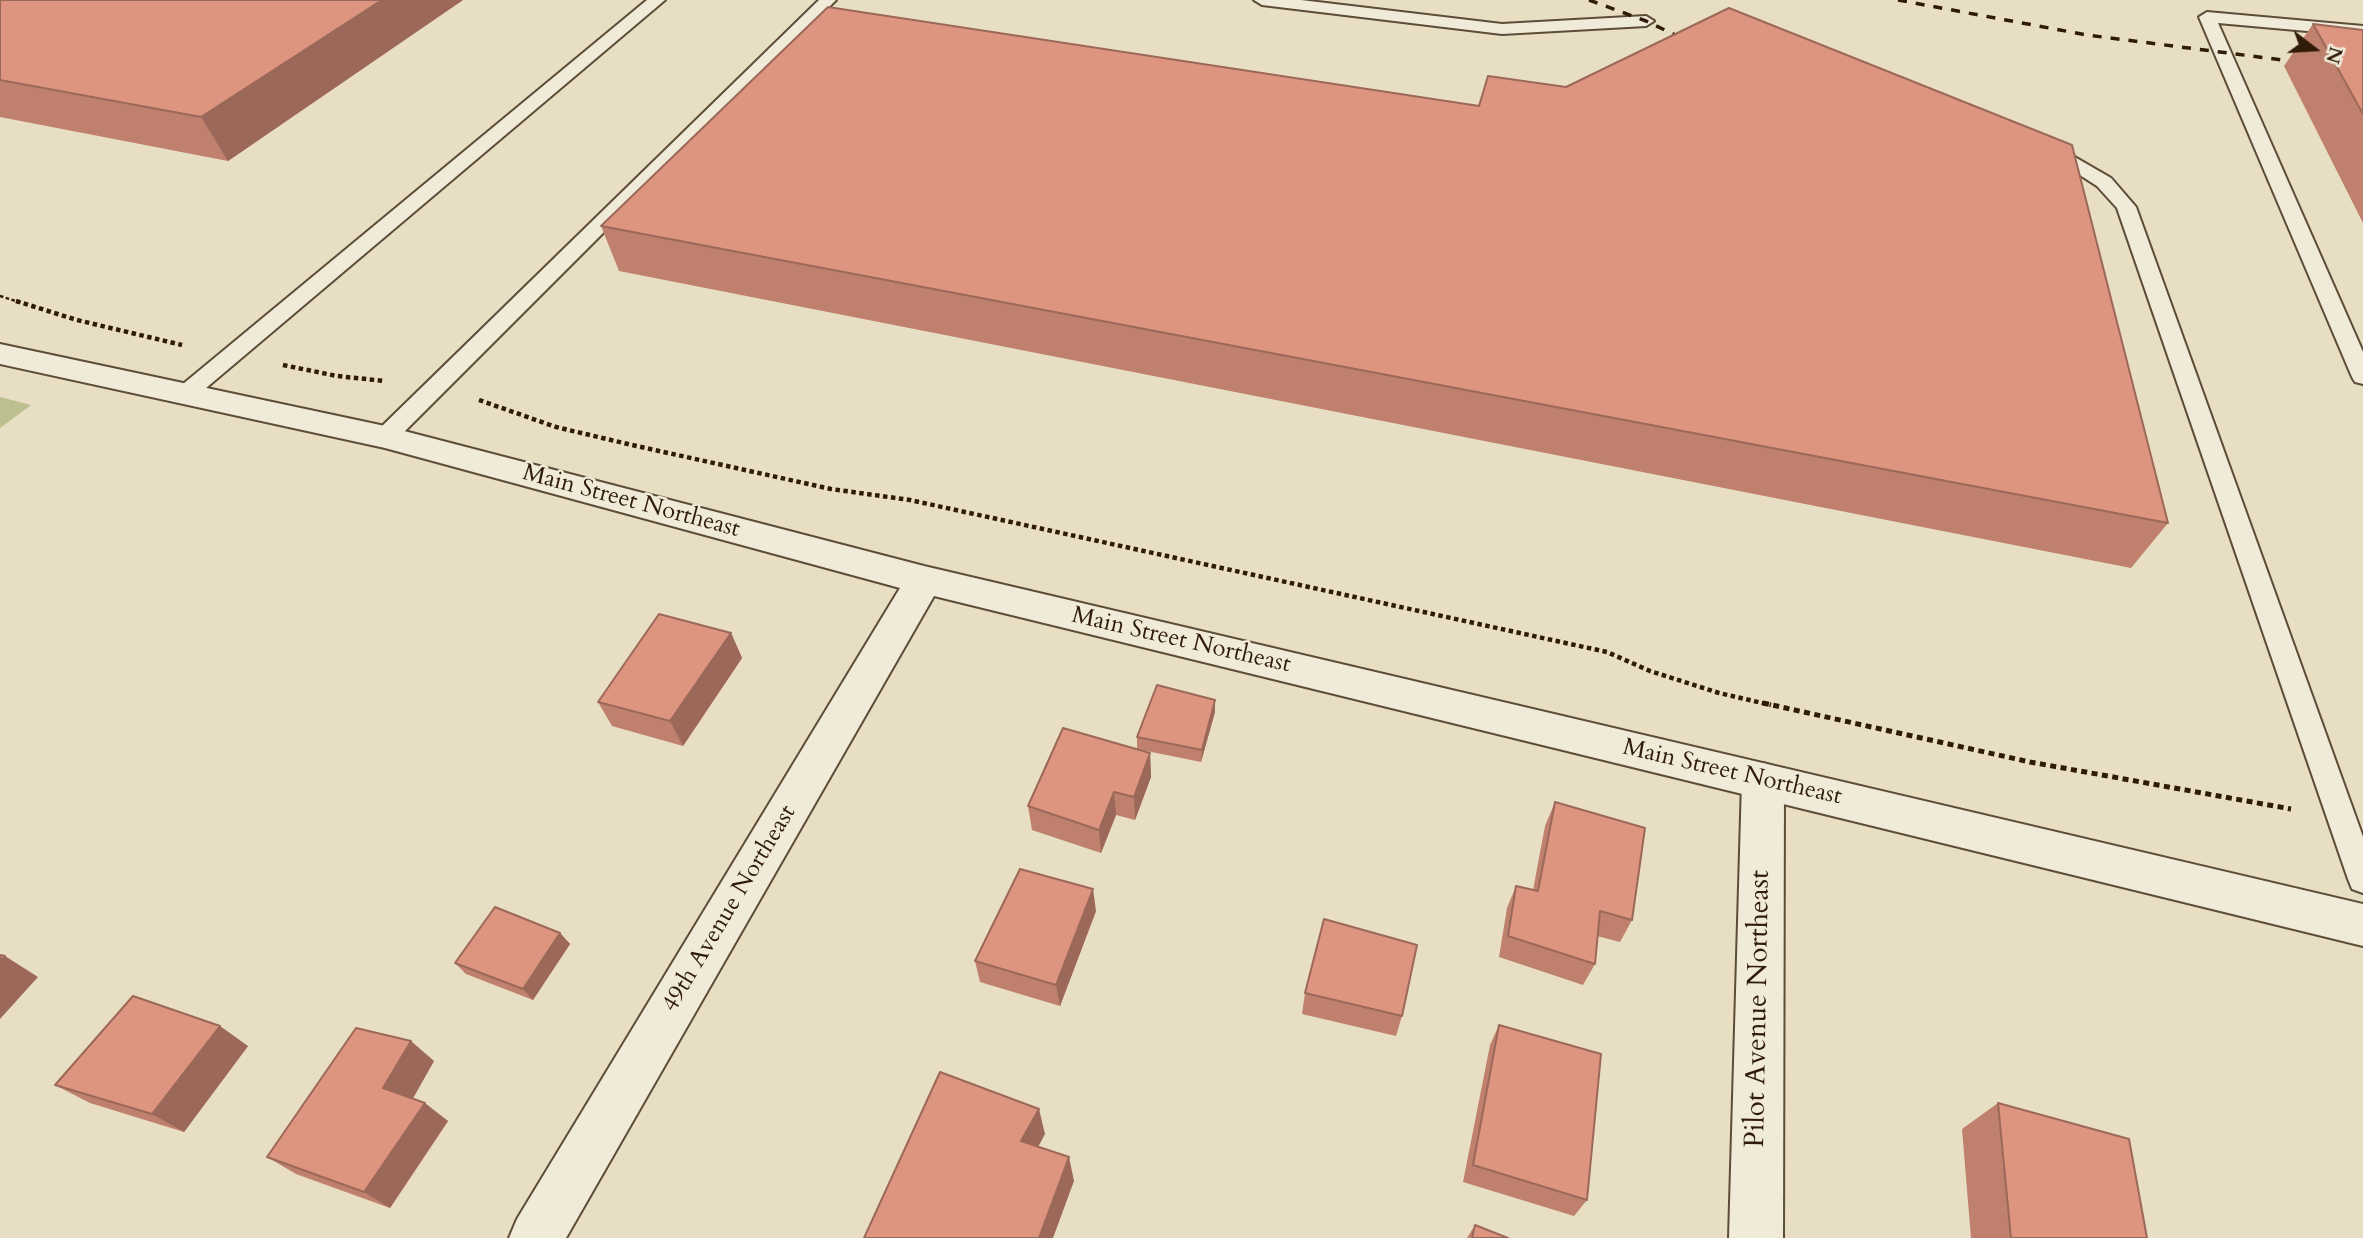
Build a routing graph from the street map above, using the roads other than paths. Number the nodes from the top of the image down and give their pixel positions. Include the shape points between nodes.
1 (657, 0) edge
2 (828, 0) edge
3 (1262, 0) edge
4 (1646, 21) dead end
5 (2363, 31) edge
6 (2028, 139) edge
7 (2356, 342) edge
8 (0, 354) edge
9 (2363, 377) edge
10 (185, 394) junction
11 (385, 437) junction
12 (924, 580) junction
13 (1763, 781) junction
14 (2363, 879) edge
15 (2363, 925) edge
16 (536, 1238) edge
17 (1756, 1238) edge

1 - 10 lane
2 - 11 lane
3 - 4 lane via 1502,29
5 - 7 lane via 2207,17
6 - 14 lane via 2053,149 2104,182 2126,207
7 - 9 lane
8 - 10 street, Main Street Northeast
10 - 11 street, Main Street Northeast
11 - 12 street, Main Street Northeast
12 - 13 street, Main Street Northeast
12 - 16 street, 49th Avenue Northeast
13 - 15 street, Main Street Northeast
13 - 17 street, Pilot Avenue Northeast

